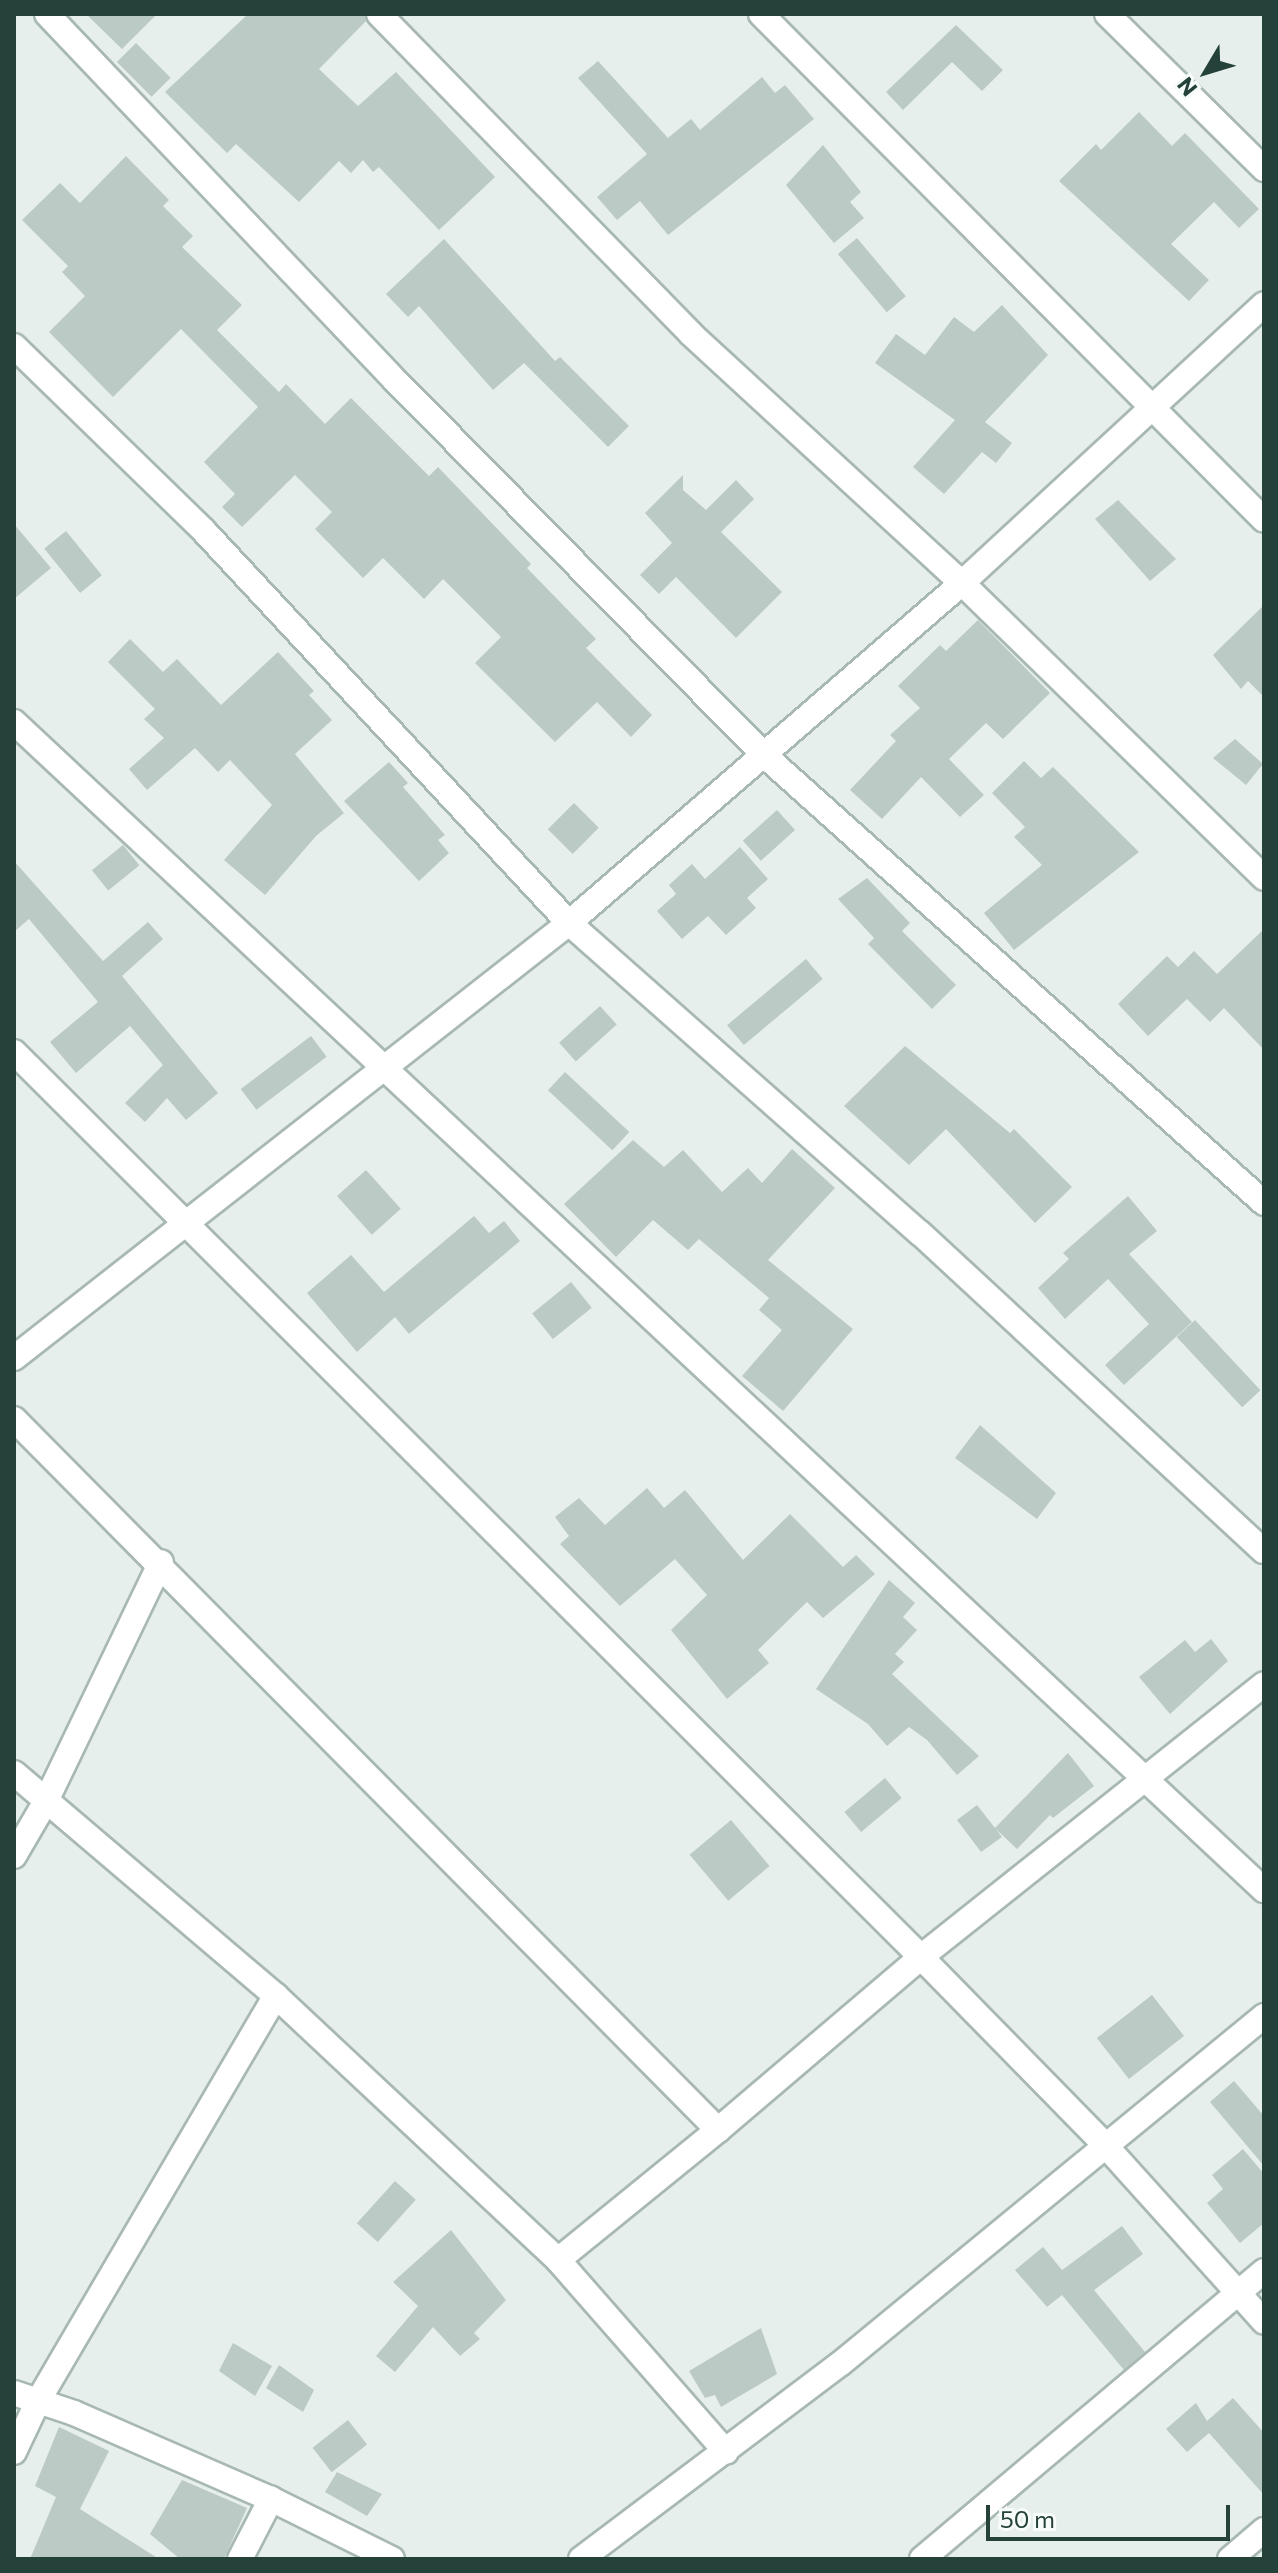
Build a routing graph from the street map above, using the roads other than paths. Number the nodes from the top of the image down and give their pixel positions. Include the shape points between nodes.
1 (47, 14) edge
2 (379, 14) edge
3 (761, 14) edge
4 (1107, 14) edge
5 (1264, 169) edge
6 (1264, 304) edge
7 (14, 346) edge
8 (1152, 411) junction
9 (1264, 520) edge
10 (962, 583) junction
11 (14, 722) edge
12 (764, 755) junction
13 (1264, 878) edge
14 (569, 923) junction
15 (14, 1052) edge
16 (380, 1067) junction
17 (1264, 1203) edge
18 (187, 1221) junction
19 (14, 1358) edge
20 (14, 1419) edge
21 (1264, 1551) edge
22 (161, 1562) junction
23 (1264, 1684) edge
24 (14, 1773) edge
25 (1148, 1779) junction
26 (46, 1801) junction
27 (14, 1856) edge
28 (1264, 1890) edge
29 (921, 1957) junction
30 (276, 1996) junction
31 (1264, 2016) edge
32 (718, 2130) junction
33 (1104, 2144) junction
34 (558, 2260) junction
35 (1264, 2271) edge
36 (1237, 2292) junction
37 (1264, 2322) edge
38 (14, 2393) edge
39 (38, 2401) junction
40 (14, 2452) edge
41 (726, 2452) junction
42 (271, 2499) junction
43 (1264, 2530) edge
44 (240, 2559) edge
45 (392, 2559) edge
46 (581, 2559) edge
47 (922, 2559) edge
48 (1230, 2559) edge

1 - 12 street via 392,377
2 - 10 street via 691,334
3 - 8 street
4 - 5 street
6 - 8 street
7 - 14 street via 204,531
8 - 9 street
8 - 10 street
10 - 12 street
10 - 13 street
11 - 16 street
12 - 14 street
12 - 17 street
14 - 16 street
14 - 21 street via 920,1233
15 - 18 street
16 - 18 street
16 - 25 street
18 - 19 street
18 - 29 street
20 - 22 street
22 - 26 street
22 - 32 street
23 - 25 street
24 - 26 street
25 - 28 street
25 - 29 street
26 - 27 street
26 - 30 street
29 - 32 street
29 - 33 street
30 - 34 street
30 - 39 street
31 - 33 street
32 - 34 street
33 - 36 street
33 - 41 street
34 - 41 street
35 - 36 street
36 - 37 street
36 - 47 street
38 - 39 street
39 - 40 street
39 - 42 street
41 - 46 street
42 - 44 street
42 - 45 street
43 - 48 street

